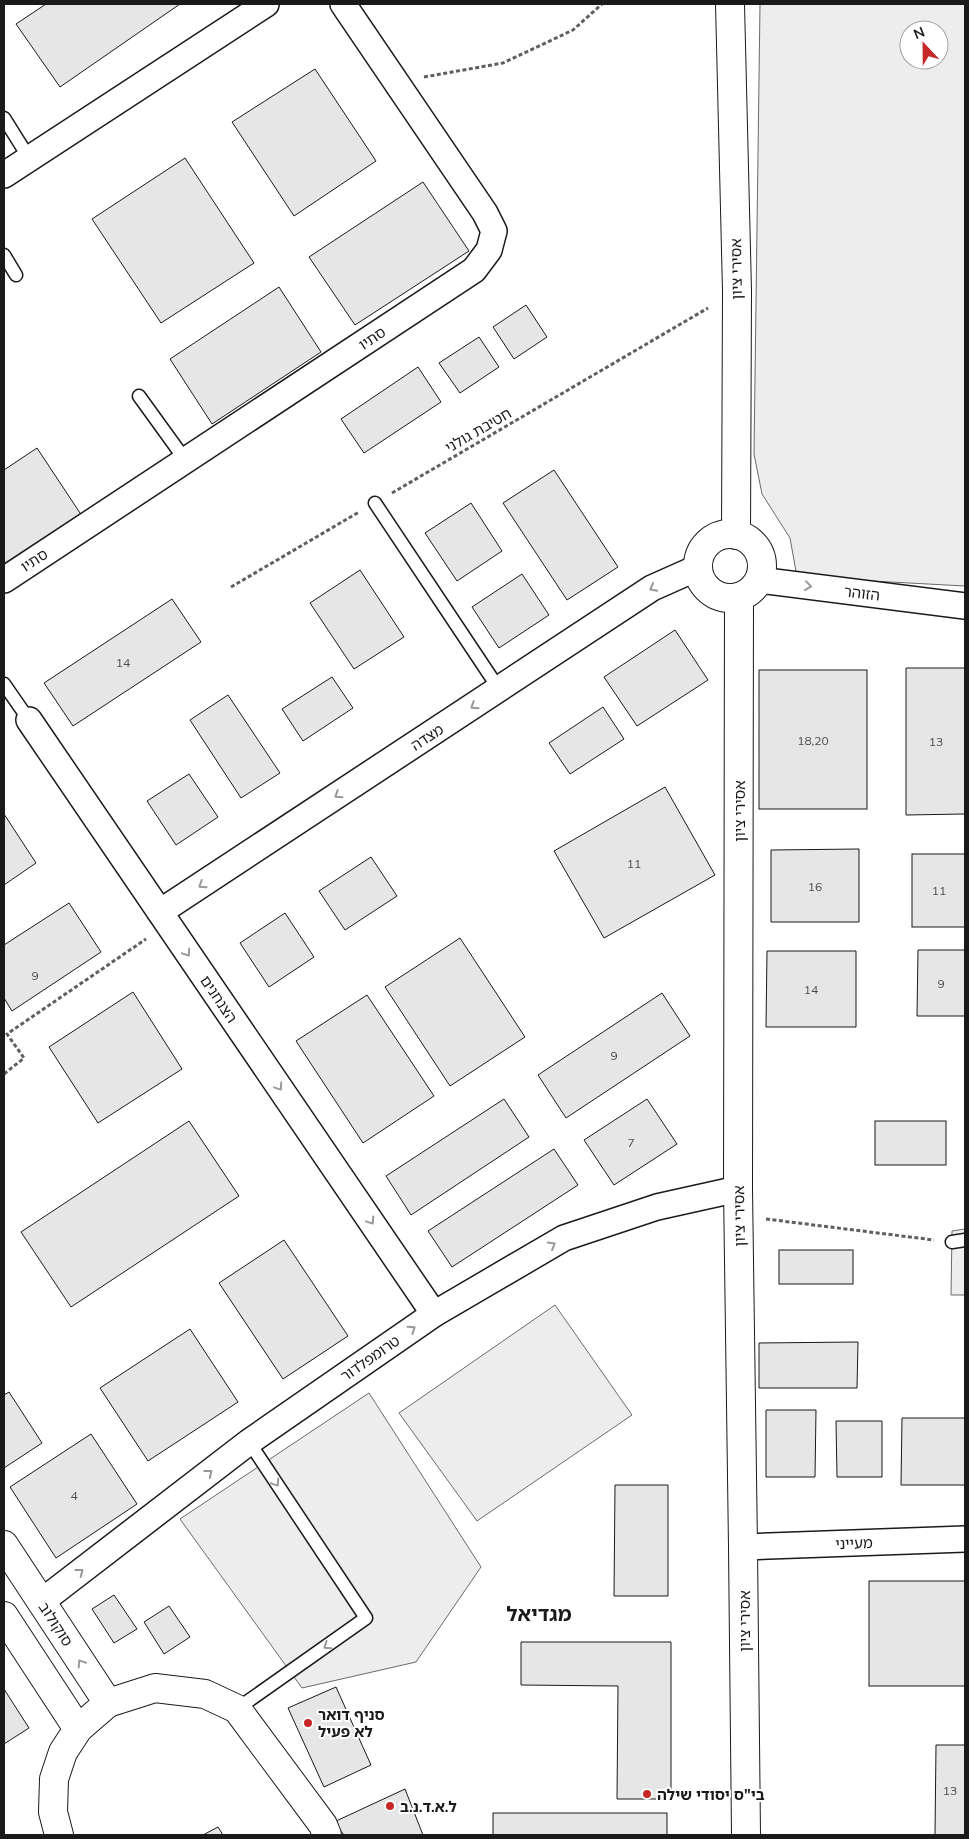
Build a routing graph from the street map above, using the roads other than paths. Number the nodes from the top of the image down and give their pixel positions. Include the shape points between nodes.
1 (266, 4) edge
2 (343, 4) edge
3 (730, 4) edge
4 (4, 118) edge
5 (29, 158) junction
6 (4, 175) edge
7 (4, 256) edge
8 (16, 275) dead end
9 (139, 396) dead end
10 (186, 461) junction
11 (375, 503) road end
12 (736, 535) junction
13 (698, 568) junction
14 (4, 580) edge
15 (749, 589) junction
16 (965, 606) edge
17 (4, 684) edge
18 (499, 690) junction
19 (29, 720) joint
20 (164, 918) junction
21 (738, 1202) junction
22 (965, 1240) edge
23 (952, 1242) road end
24 (434, 1314) junction
25 (249, 1442) junction
26 (965, 1539) edge
27 (4, 1545) edge
28 (744, 1547) junction
29 (41, 1602) junction
30 (4, 1618) edge
31 (108, 1704) junction
32 (237, 1710) junction
33 (78, 1729) junction
34 (59, 1835) edge
35 (327, 1835) edge
36 (746, 1835) edge

1 - 5 street
2 - 10 street, סתיו via 485,213 494,231 489,250 474,270
3 - 12 street, אסירי ציון via 737,291
4 - 5 lane
5 - 6 street
7 - 8 lane
9 - 10 lane
10 - 14 street, סתיו
11 - 18 lane
12 - 13 street via 713,539 699,556
12 - 15 street via 756,546 761,557 762,569
13 - 15 street via 700,579 716,596 727,599
13 -> 18 street, מצדה via 652,588
15 -> 16 street, הזוהר
15 - 21 street, אסירי ציון
17 - 19 lane, הצנחנים
18 -> 20 street, מצדה
19 - 20 street, הצנחנים
20 -> 24 street, הצנחנים
24 -> 21 street, טרומפלדור via 564,1238 657,1208
21 - 28 street, אסירי ציון
22 - 23 lane
25 -> 24 street, טרומפלדור
29 -> 25 street, טרומפלדור
25 -> 32 lane via 366,1618
26 - 28 street, מעייני
27 - 29 street, סוקולוב
28 - 36 street, אסירי ציון
31 -> 29 street, סוקולוב
30 - 33 street
31 - 32 street via 155,1688 205,1694
31 - 33 street
32 - 35 street via 323,1825
33 - 34 street via 64,1752 54,1779 53,1812

